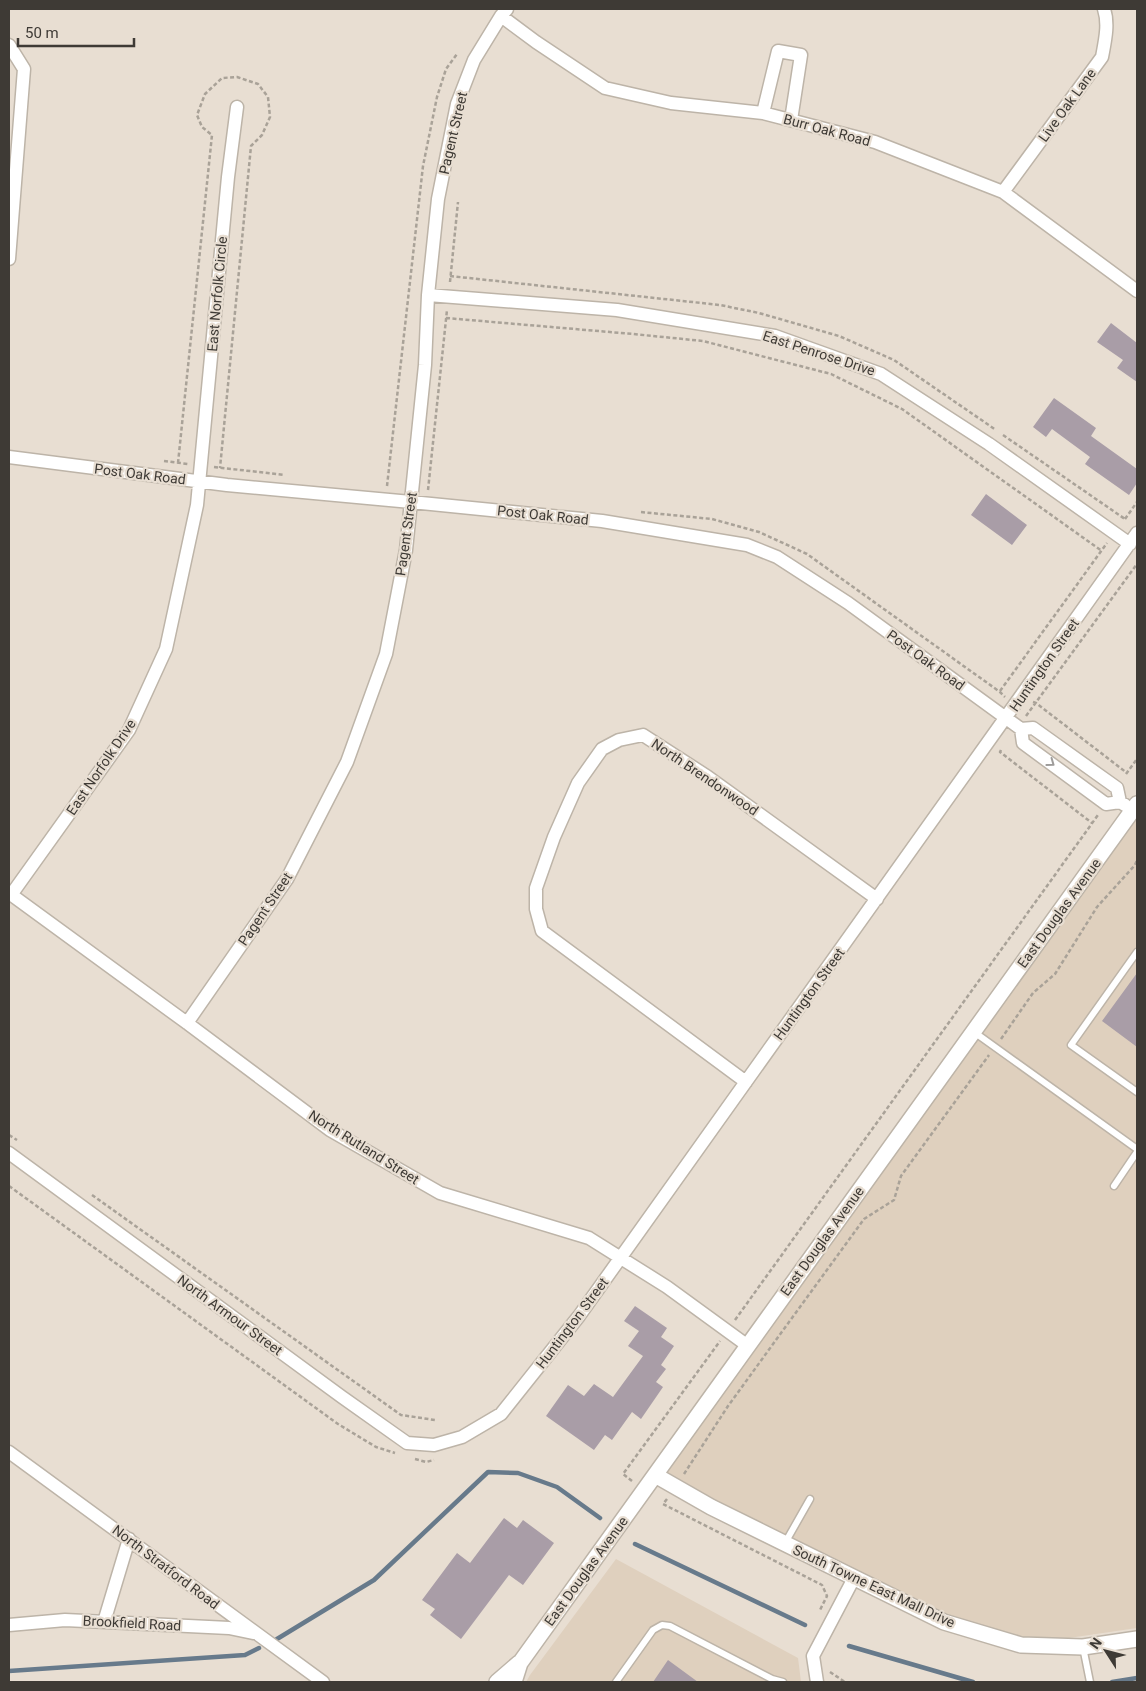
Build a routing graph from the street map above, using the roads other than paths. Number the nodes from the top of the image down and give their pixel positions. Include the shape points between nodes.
1 (1104, 9) edge
2 (504, 12) edge
3 (9, 45) edge
4 (237, 107) dead end
5 (763, 113) junction
6 (791, 120) junction
7 (1003, 192) junction
8 (9, 259) edge
9 (1137, 291) edge
10 (428, 295) junction
11 (9, 457) edge
12 (199, 482) junction
13 (411, 502) junction
14 (1137, 533) edge
15 (1130, 544) junction
16 (1006, 719) junction
17 (1019, 728) junction
18 (1120, 802) junction
19 (1135, 807) edge
20 (10, 894) edge
21 (877, 899) junction
22 (1137, 952) edge
23 (187, 1023) junction
24 (973, 1032) junction
25 (746, 1082) junction
26 (1137, 1092) edge
27 (1137, 1150) edge
28 (9, 1153) edge
29 (1114, 1186) dead end
30 (620, 1258) junction
31 (748, 1346) junction
32 (462, 1437) joint
33 (9, 1452) edge
34 (655, 1474) junction
35 (810, 1499) dead end
36 (129, 1539) junction
37 (784, 1544) junction
38 (854, 1578) junction
39 (104, 1622) junction
40 (9, 1625) edge
41 (256, 1633) junction
42 (1137, 1639) edge
43 (1083, 1647) junction
44 (520, 1662) junction
45 (323, 1682) edge
46 (497, 1682) edge
47 (514, 1682) edge
48 (616, 1682) edge
49 (783, 1682) edge
50 (817, 1682) edge
51 (1090, 1682) edge

1 - 7 street, Live Oak Lane via 1102,57
2 - 5 street, Burr Oak Road via 536,42 605,88 671,103
2 - 10 street, Pagent Street via 474,60 456,104 438,199
3 - 8 street via 24,69
4 - 12 street, East Norfolk Circle
5 - 6 street, Burr Oak Road
5 - 6 street via 778,51 801,55
6 - 7 street, Burr Oak Road via 875,142
7 - 9 street, Burr Oak Road
10 - 13 street, Pagent Street via 425,365
10 - 15 street, East Penrose Drive via 617,310 775,336 881,374 989,444
11 - 12 street, Post Oak Road
12 - 13 street, Post Oak Road
12 - 20 street, East Norfolk Drive via 197,506 166,649 129,730
13 - 16 street, Post Oak Road via 602,522 747,545 777,557 848,603
13 - 23 street, Pagent Street via 406,550 386,654 347,762 288,879
14 - 15 street, Huntington Street
15 - 16 street, Huntington Street
16 - 17 street, Post Oak Road
16 - 21 street, Huntington Street
17 - 18 street, Post Oak Road via 1033,728 1117,788
17 -> 18 street, Post Oak Road via 1023,743 1106,804
18 - 19 street
19 - 24 street, East Douglas Avenue
20 - 23 street, North Rutland Street
21 - 25 street, Huntington Street
21 - 25 street, North Brendonwood via 708,777 643,735 619,740 602,749 578,783 536,888 536,909 542,931
22 - 26 lane via 1071,1045
23 - 30 street, North Rutland Street via 330,1130 440,1194 589,1238
24 - 27 lane
24 - 31 street, East Douglas Avenue
25 - 30 street, Huntington Street
27 - 29 lane
28 - 32 street, North Armour Street via 407,1443 434,1445
30 - 31 street, North Rutland Street via 667,1287
30 - 32 street, Huntington Street via 579,1316 501,1414
31 - 34 street, East Douglas Avenue
33 - 36 street, North Stratford Road
34 - 37 street, South Towne East Mall Drive
34 - 44 street, East Douglas Avenue
35 - 37 lane
36 - 39 street
36 - 41 street, North Stratford Road
37 - 38 street, South Towne East Mall Drive
38 - 43 street, South Towne East Mall Drive via 944,1622 1021,1645
38 - 50 street via 813,1656
39 - 40 street, Brookfield Road via 65,1620
39 - 41 street, Brookfield Road via 229,1628
41 - 45 street, North Stratford Road
42 - 43 street, South Towne East Mall Drive
43 - 51 lane
44 - 46 street
44 - 47 street, East Douglas Avenue
48 - 49 lane via 654,1630 662,1625 670,1626

